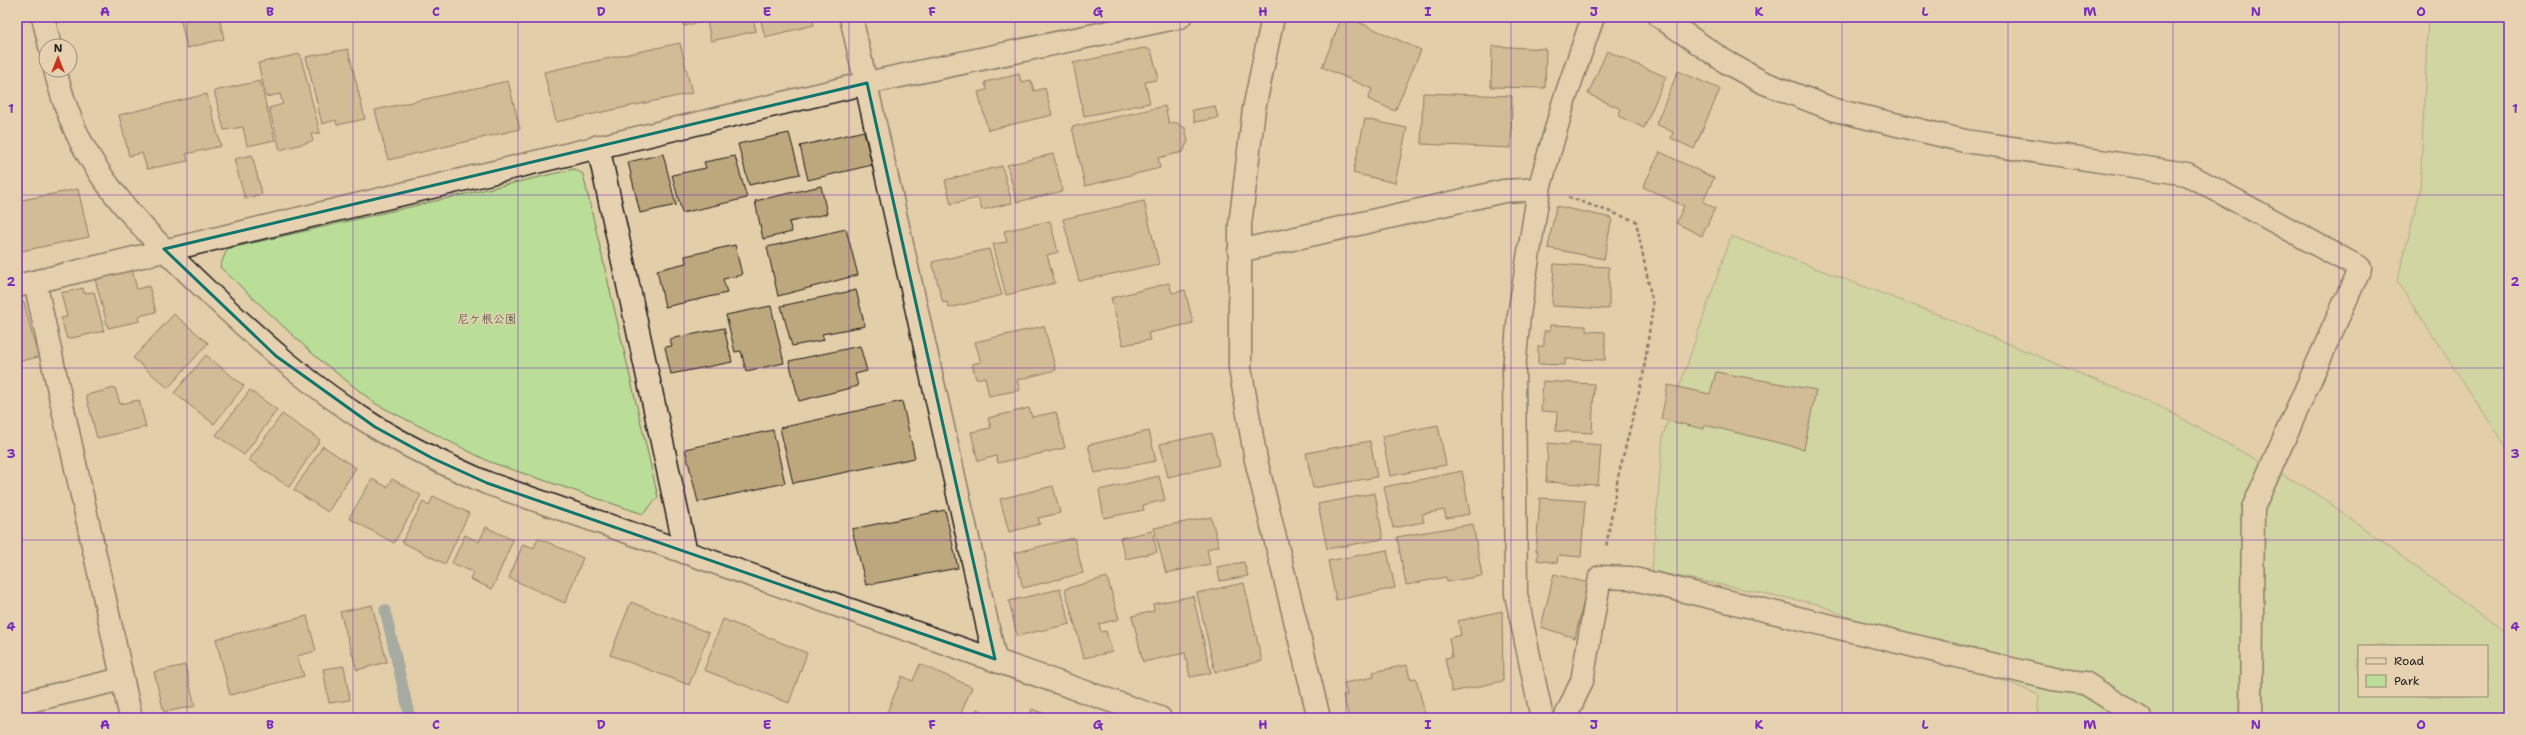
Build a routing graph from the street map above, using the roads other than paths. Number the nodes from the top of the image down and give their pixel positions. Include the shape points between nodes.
1 (43, 17) edge
2 (851, 17) edge
3 (1180, 17) edge
4 (1273, 17) edge
5 (1593, 17) edge
6 (1660, 17) edge
7 (48, 38) edge
8 (57, 78) edge
9 (867, 83) junction
10 (598, 146) junction
11 (1539, 188) junction
12 (164, 249) junction
13 (1239, 251) junction
14 (26, 284) edge
15 (686, 553) junction
16 (995, 659) junction
17 (122, 679) junction
18 (17, 704) edge
19 (131, 718) edge
20 (1160, 718) edge
21 (1319, 718) edge
22 (1542, 718) edge
23 (1565, 718) edge
24 (2140, 718) edge
25 (2251, 718) edge

1 - 7 street
2 - 9 street
3 - 9 street
4 - 13 street via 1254,109
5 - 11 street via 1564,101
6 - 25 street via 1726,62 1762,82 1835,110 1966,142 2187,174 2360,268 2253,508
8 - 12 street via 70,120 92,162
9 - 10 street
9 - 16 street
10 - 12 street
10 - 15 street
11 - 13 street via 1504,191
11 - 22 street via 1519,315 1514,369 1516,594
12 - 14 street
12 - 15 street via 276,356 375,427 432,458 487,483
13 - 21 street via 1240,368 1246,406 1256,460
14 - 17 street
15 - 16 street
16 - 20 street
17 - 18 street
17 - 19 street
23 - 24 street via 1582,681 1600,578 1630,578 2053,679 2085,684

